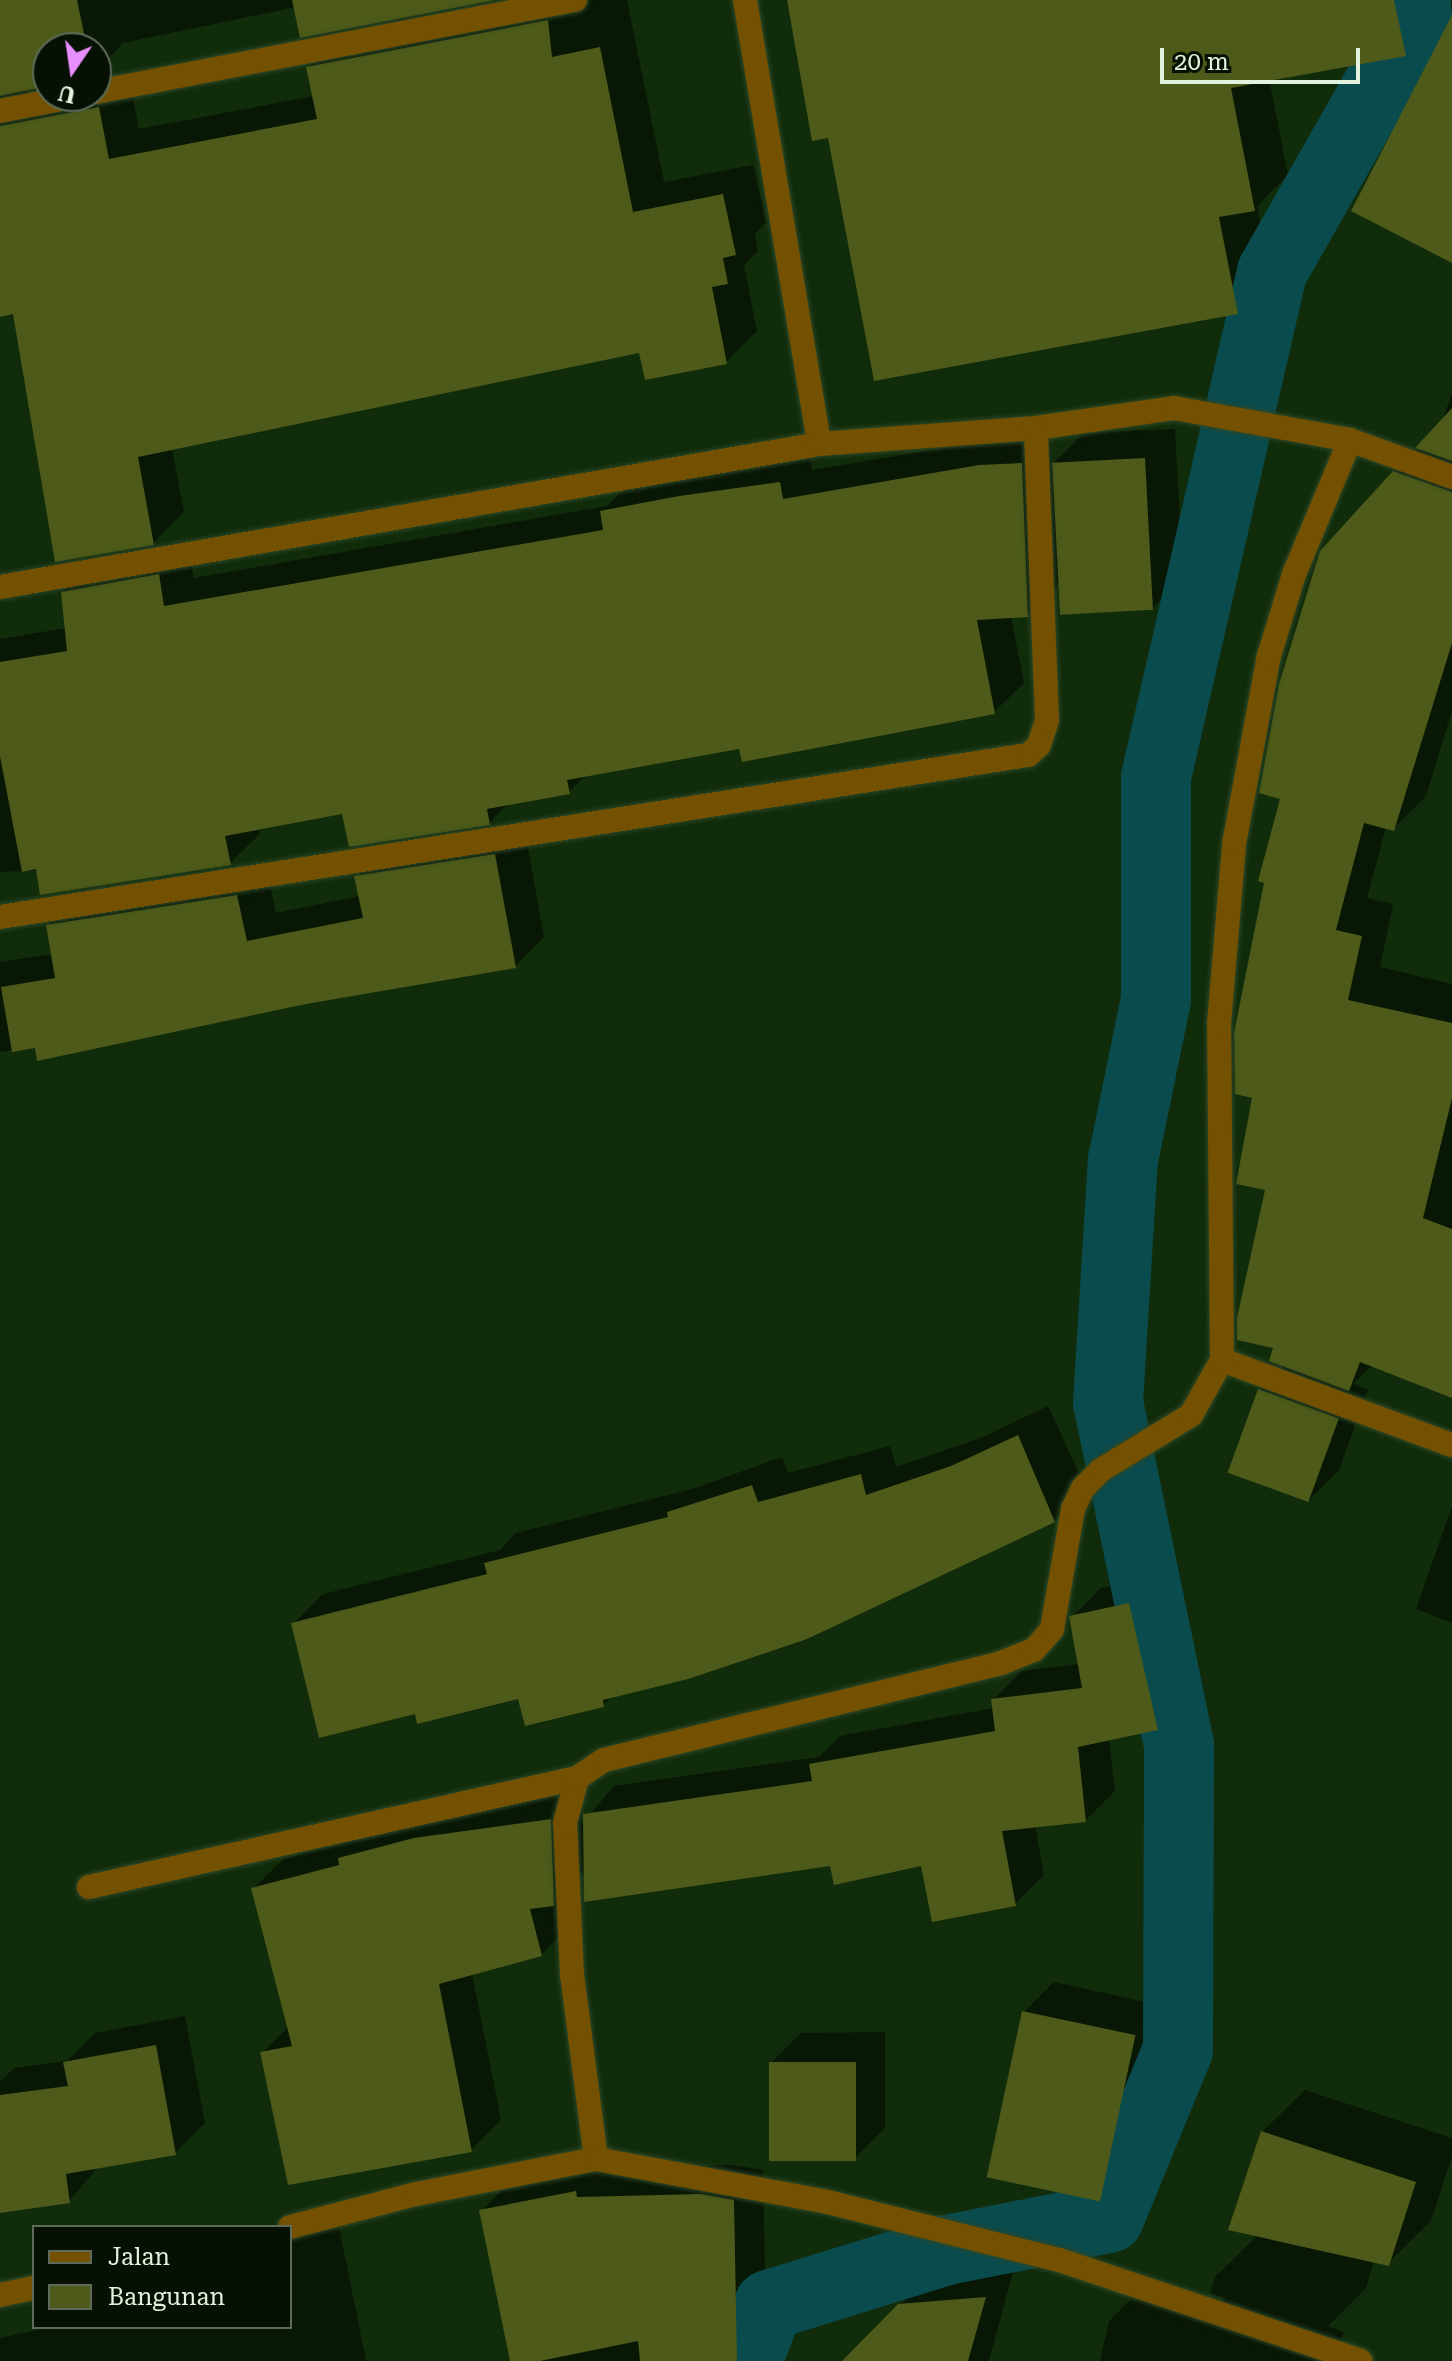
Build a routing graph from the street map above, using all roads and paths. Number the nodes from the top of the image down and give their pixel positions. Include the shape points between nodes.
1 (575, 0) edge
2 (745, 0) edge
3 (112, 89) edge
4 (32, 105) edge
5 (0, 111) edge
6 (1036, 428) junction
7 (1350, 440) junction
8 (819, 444) junction
9 (1452, 477) edge
10 (0, 587) edge
11 (0, 917) edge
12 (1222, 1360) junction
13 (1452, 1445) edge
14 (577, 1778) junction
15 (89, 1887) dead end
16 (596, 2159) junction
17 (292, 2226) edge
18 (32, 2288) edge
19 (0, 2295) edge
20 (1361, 2361) edge

1 - 3 street
2 - 8 street
4 - 5 street
6 - 7 street via 1174,408
6 - 8 street
6 - 11 street via 1047,720 1039,745 1028,755
7 - 9 street
7 - 12 street via 1294,574 1269,656 1234,844 1219,1024
8 - 10 street
12 - 13 street
12 - 14 street via 1191,1415 1101,1470 1073,1509 1052,1629 1034,1650 1001,1663 604,1760
14 - 15 street
14 - 16 street via 565,1823 572,1975
16 - 17 street via 416,2194
16 - 20 street via 884,2216 1059,2260
18 - 19 street

